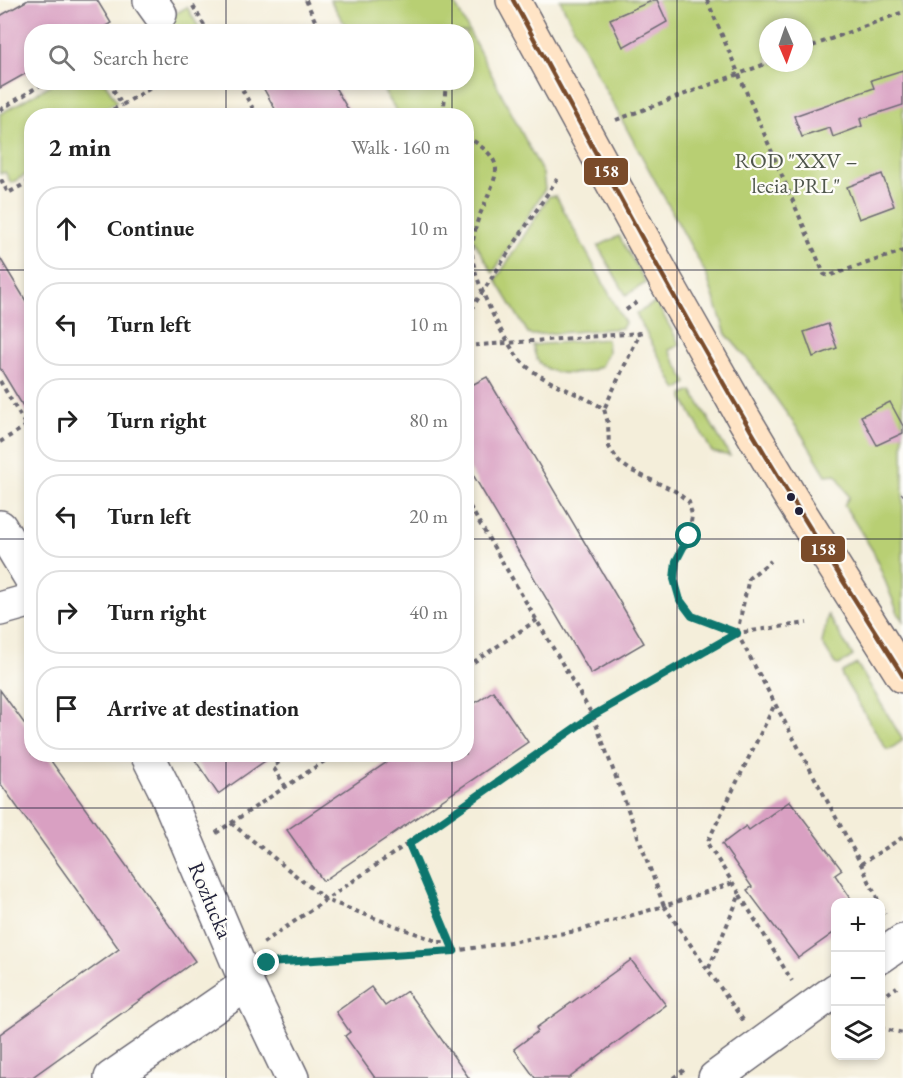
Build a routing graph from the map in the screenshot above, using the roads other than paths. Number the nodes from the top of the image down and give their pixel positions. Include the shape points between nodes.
1 (513, 0) edge
2 (0, 527) edge
3 (24, 567) edge
4 (24, 602) edge
5 (0, 609) edge
6 (903, 676) edge
7 (151, 762) edge
8 (903, 941) edge
9 (885, 954) edge
10 (257, 973) junction
11 (831, 994) edge
12 (111, 1078) edge
13 (292, 1078) edge
14 (715, 1078) edge

1 - 6 street via 743,417
2 - 3 street
4 - 5 street
7 - 10 street, Rozłucka
8 - 9 street
10 - 12 street
10 - 13 street, Rozłucka
11 - 14 street

